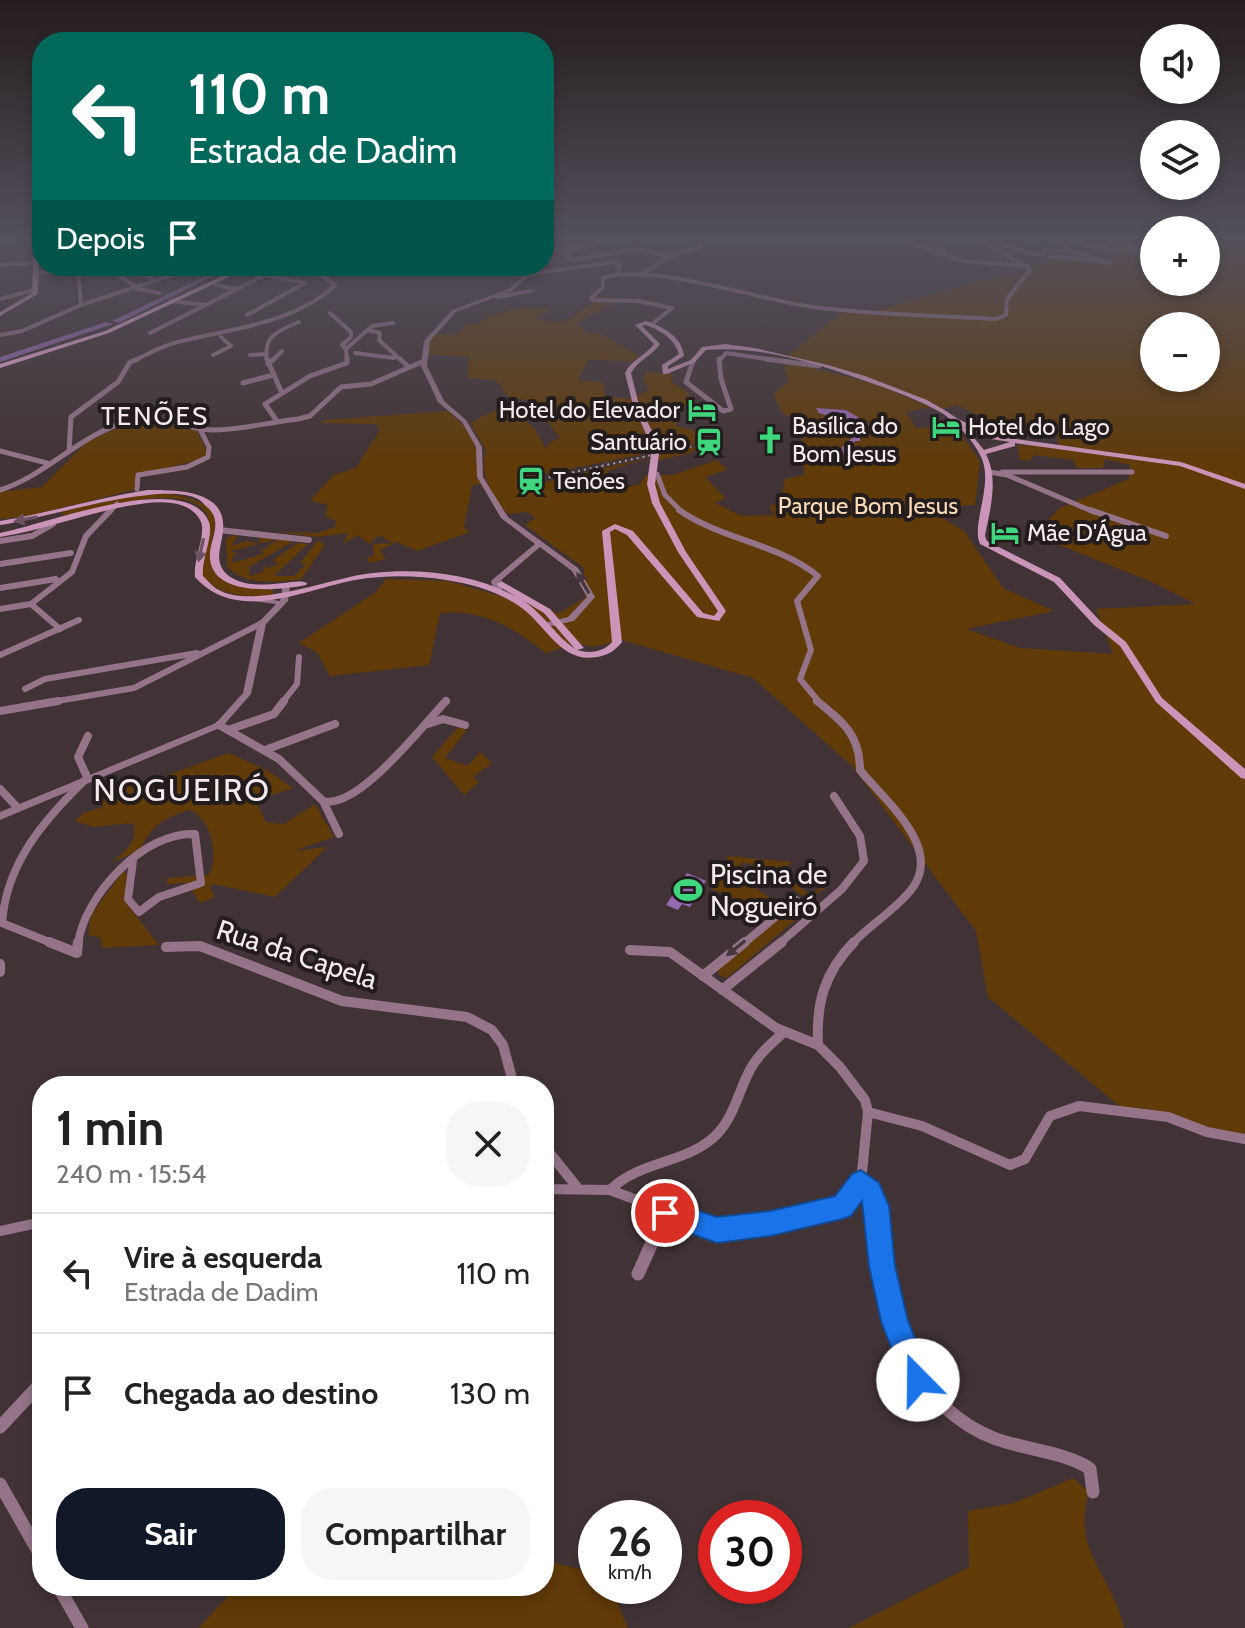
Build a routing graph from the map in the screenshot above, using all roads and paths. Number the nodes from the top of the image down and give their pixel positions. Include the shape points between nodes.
1 (59, 315) edge
2 (133, 315) edge
3 (142, 315) edge
4 (186, 315) edge
5 (287, 315) edge
6 (332, 315) edge
7 (450, 315) edge
8 (661, 315) edge
9 (941, 315) edge
10 (1004, 315) edge
11 (299, 322) dead end
12 (393, 323) dead end
13 (651, 325) junction
14 (367, 330) junction
15 (150, 333) dead end
16 (0, 335) edge
17 (221, 337) junction
18 (346, 349) junction
19 (282, 351) dead end
20 (355, 353) dead end
21 (266, 354) junction
22 (213, 355) dead end
23 (250, 355) dead end
24 (399, 358) junction
25 (424, 361) junction
26 (693, 361) junction
27 (268, 364) junction
28 (0, 365) edge
29 (819, 366) junction
30 (409, 367) junction
31 (273, 375) junction
32 (243, 383) dead end
33 (282, 393) junction
34 (951, 418) junction
35 (277, 421) junction
36 (200, 429) junction
37 (1029, 441) junction
38 (0, 451) edge
39 (69, 451) junction
40 (982, 453) junction
41 (47, 463) junction
42 (989, 472) junction
43 (1132, 472) dead end
44 (651, 474) junction
45 (1245, 487) edge
46 (137, 489) dead end
47 (0, 490) edge
48 (117, 504) junction
49 (56, 512) junction
50 (0, 523) edge
51 (56, 523) junction
52 (0, 535) edge
53 (218, 535) junction
54 (1166, 536) dead end
55 (309, 540) dead end
56 (0, 541) edge
57 (539, 544) junction
58 (71, 553) dead end
59 (0, 564) edge
60 (56, 579) dead end
61 (497, 587) junction
62 (0, 588) edge
63 (280, 596) junction
64 (31, 604) junction
65 (0, 609) edge
66 (79, 620) dead end
67 (262, 623) junction
68 (558, 623) junction
69 (547, 625) junction
70 (60, 629) junction
71 (616, 638) junction
72 (206, 651) junction
73 (0, 655) edge
74 (299, 657) dead end
75 (152, 661) junction
76 (165, 672) junction
77 (25, 689) dead end
78 (446, 701) dead end
79 (0, 711) edge
80 (335, 724) dead end
81 (465, 725) dead end
82 (223, 728) junction
83 (415, 731) junction
84 (88, 736) dead end
85 (265, 750) junction
86 (1245, 775) edge
87 (87, 779) junction
88 (0, 789) edge
89 (834, 796) dead end
90 (323, 801) junction
91 (17, 807) junction
92 (0, 816) edge
93 (339, 834) dead end
94 (133, 861) junction
95 (815, 913) junction
96 (1, 919) edge
97 (166, 947) dead end
98 (630, 950) dead end
99 (0, 964) edge
100 (0, 972) edge
101 (703, 976) junction
102 (722, 990) junction
103 (784, 1032) junction
104 (818, 1045) junction
105 (511, 1076) edge
106 (868, 1112) junction
107 (1245, 1139) edge
108 (554, 1158) edge
109 (861, 1182) junction
110 (577, 1187) junction
111 (554, 1188) edge
112 (610, 1190) junction
113 (665, 1213) junction
114 (32, 1224) edge
115 (0, 1231) edge
116 (638, 1274) dead end
117 (32, 1393) edge
118 (0, 1427) edge
119 (0, 1484) edge
120 (1093, 1492) dead end
121 (32, 1540) edge
122 (64, 1596) edge
123 (82, 1628) edge

1 - 16 street
2 - 28 main road
3 - 28 main road via 107,332
4 - 15 street
5 - 17 street
6 - 18 street via 351,332 342,345
7 - 25 street via 427,341
8 - 13 street
9 - 10 street
11 - 21 street via 273,333
12 - 14 street via 384,321
13 - 26 main road via 681,348 682,355 663,371 671,373
13 - 44 main road via 638,325 656,347 628,373 656,447
14 - 18 street
14 - 24 street via 380,333 384,347
17 - 22 street via 231,346
17 - 39 street via 171,344 130,362 118,382 71,417
18 - 33 street via 347,363
19 - 27 street
20 - 24 street
21 - 23 street
21 - 27 street
24 - 30 street
25 - 30 street
25 - 57 street via 441,402 464,421 479,447 480,477 505,518
26 - 29 main road via 704,348 721,345
26 - 29 street via 686,382 723,411 731,409 720,371 719,358 726,353
27 - 31 street
29 - 34 main road via 880,384
30 - 35 street via 371,384 341,387 310,416
31 - 32 street
31 - 33 street
33 - 35 street via 265,404
34 - 37 main road via 993,438
34 - 40 main road
35 - 36 street
36 - 39 street via 164,417 134,419
36 - 46 street via 208,457 187,467 138,475
37 - 40 main road
37 - 45 main road via 1181,464
38 - 41 street
39 - 41 street via 63,459
40 - 42 main road
41 - 47 street via 31,479
42 - 43 street
42 - 54 street
42 - 86 main road via 983,542 1057,580 1123,644 1159,700
44 - 71 main road via 656,502 722,614 712,619 700,615 630,533 611,526 606,531
44 - 104 street via 657,474 661,493 702,524 784,554 818,576 797,601 811,650 800,679 805,690 854,733 861,746 860,770 901,815 920,853 922,873 913,888 836,960 824,979 815,1023
48 - 51 main road
48 -> 63 main road via 169,501 197,510 205,529 199,577 206,586 224,596
48 - 64 street via 86,536 72,572
49 -> 50 main road
49 - 51 main road via 63,516
49 - 53 main road via 120,495 167,492 211,505 217,512
51 - 52 main road
51 - 56 street via 32,536
53 - 55 street via 264,532
53 - 63 main road via 214,560 222,574
57 - 61 street
68 -> 57 street via 579,613 591,597 575,570
58 - 59 street
60 - 62 street
61 - 63 main road via 408,574 351,579
61 - 68 main road via 533,601
61 - 69 main road
63 - 67 street
64 - 65 street
64 - 70 street
66 - 70 street
67 - 72 street
67 - 82 street via 247,694
68 - 69 street
68 - 71 main road via 583,649 603,648
69 - 71 main road via 569,650 582,654 608,651
70 - 73 street
72 - 75 street
72 - 76 street
74 - 82 street via 297,684 274,714
75 - 76 street
75 - 77 street via 45,679
76 - 79 street via 134,688
78 - 83 street
80 - 85 street
81 - 83 street via 437,720
82 - 85 street
82 - 87 street
83 - 90 street via 361,790 340,801
84 - 87 street via 78,757
85 - 90 street
87 - 91 street
87 - 96 street via 35,828 11,874
88 - 91 street
89 - 95 street via 864,845 865,860
90 - 93 street
91 - 92 street
94 - 94 street via 167,837 186,831 195,834 201,883 159,897 139,912 128,899
94 - 96 street via 121,869 82,923 77,953
95 -> 101 street via 796,900
95 - 102 street
97 - 105 street, Rua da Capela via 200,946 342,1001 467,1017 492,1030
98 - 101 street via 670,952
99 - 100 street
101 - 102 street
102 - 103 street
103 - 104 street
103 - 112 street via 754,1064 726,1124 710,1140 621,1176
104 - 106 street via 853,1084
106 - 107 street via 922,1126 1010,1165 1018,1164 1050,1116 1079,1106 1168,1117
106 - 109 street
108 - 110 street
109 - 113 street via 842,1207 770,1224 717,1230
109 - 120 street via 877,1206 894,1321 918,1380 943,1408 976,1431 1073,1457 1090,1469
110 - 111 street
110 - 112 street
112 - 113 street
113 - 116 street
114 - 115 street
117 - 118 street
119 - 121 street
122 - 123 street

